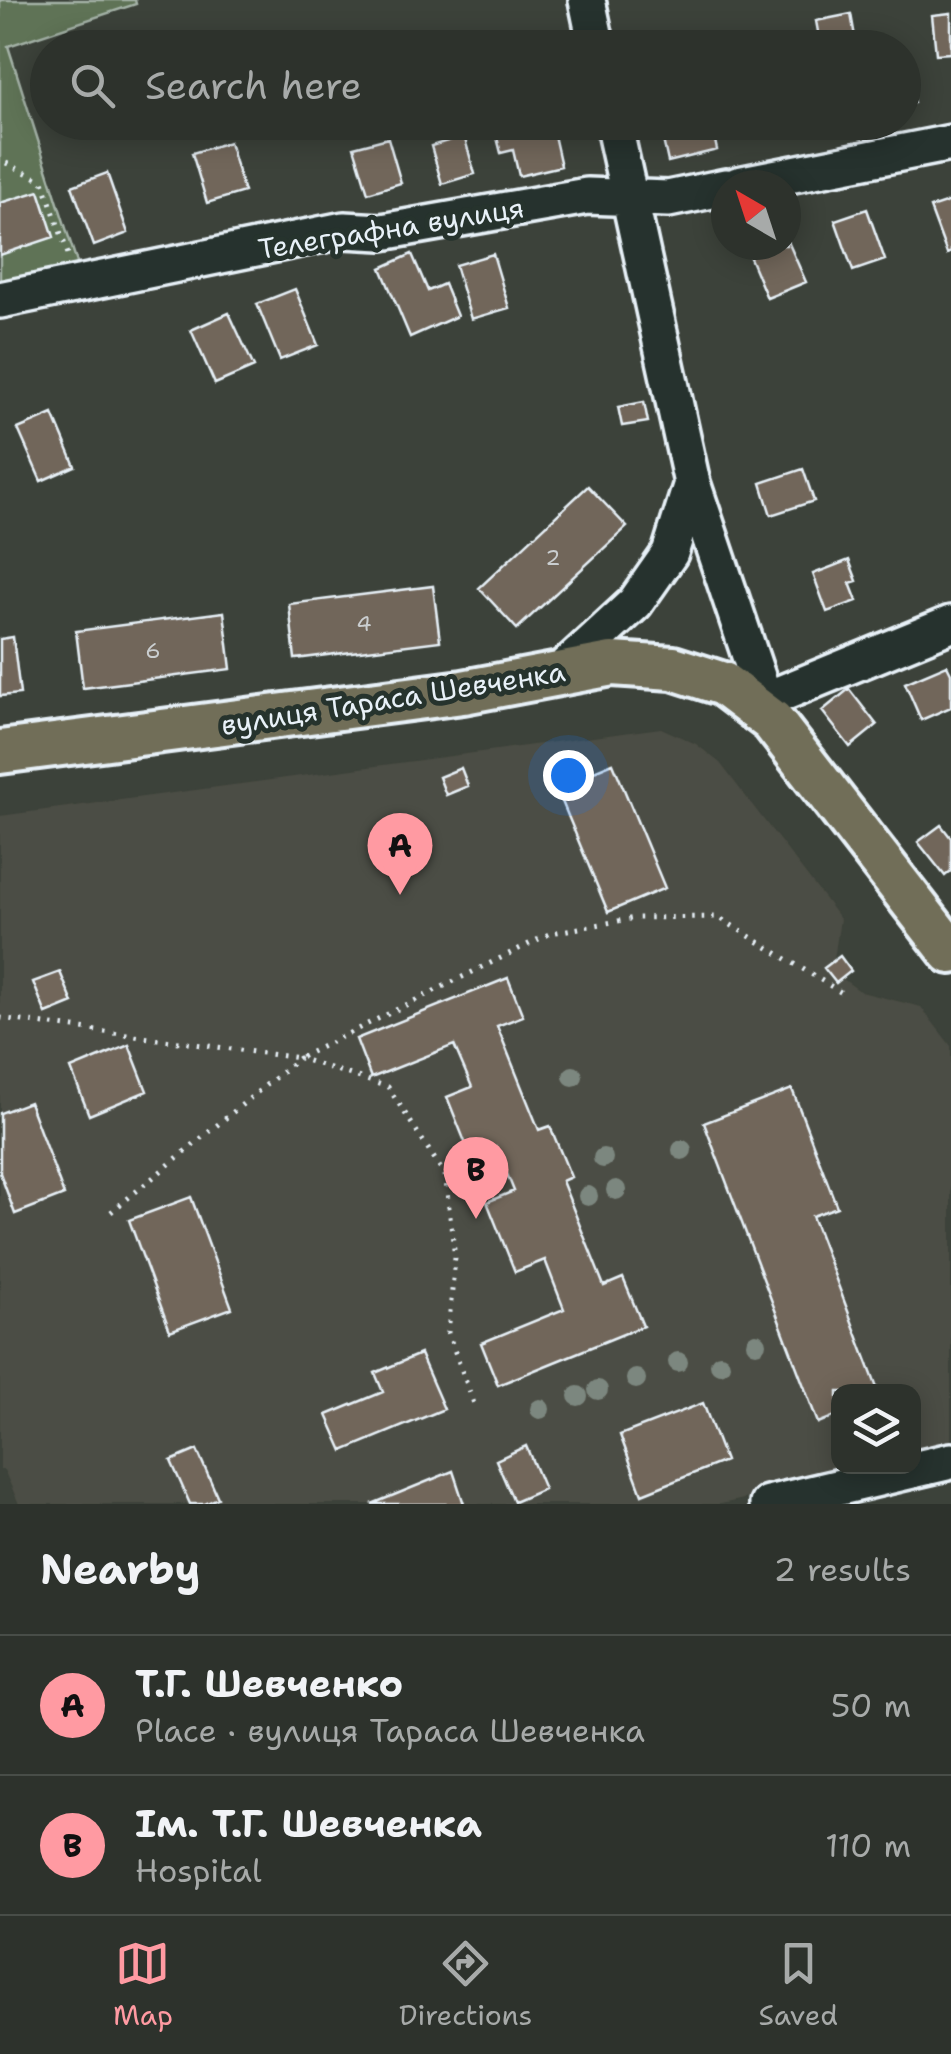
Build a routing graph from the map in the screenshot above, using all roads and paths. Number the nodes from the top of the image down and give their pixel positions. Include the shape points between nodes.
1 (587, 0) edge
2 (593, 30) edge
3 (617, 140) edge
4 (951, 143) edge
5 (6, 162) dead end
6 (801, 173) edge
7 (711, 191) edge
8 (628, 197) junction
9 (79, 286) junction
10 (0, 300) edge
11 (692, 483) junction
12 (951, 624) edge
13 (559, 673) junction
14 (767, 711) junction
15 (0, 752) edge
16 (951, 952) edge
17 (847, 996) dead end
18 (0, 1018) edge
19 (299, 1058) junction
20 (111, 1212) dead end
21 (476, 1408) dead end
22 (951, 1462) edge
23 (768, 1504) edge

1 - 2 street
3 - 8 street
4 - 6 street
5 - 9 path via 43,182
7 - 8 street, Телеграфна вулиця
8 - 9 street, Телеграфна вулиця via 587,196 382,232 344,230
8 - 11 street
9 - 10 street, Телеграфна вулиця
11 - 13 street via 670,554 634,604
11 - 14 street
12 - 14 street
13 - 14 main road, вулиця Тараса Шевченка via 612,664 672,668 723,684
13 - 15 main road, вулиця Тараса Шевченка via 463,692
14 - 16 main road, вулиця Тараса Шевченка
17 - 19 path via 718,917 635,918 551,934
18 - 19 path
19 - 20 path
19 - 21 path via 388,1087 446,1175 455,1258 448,1333
22 - 23 street

